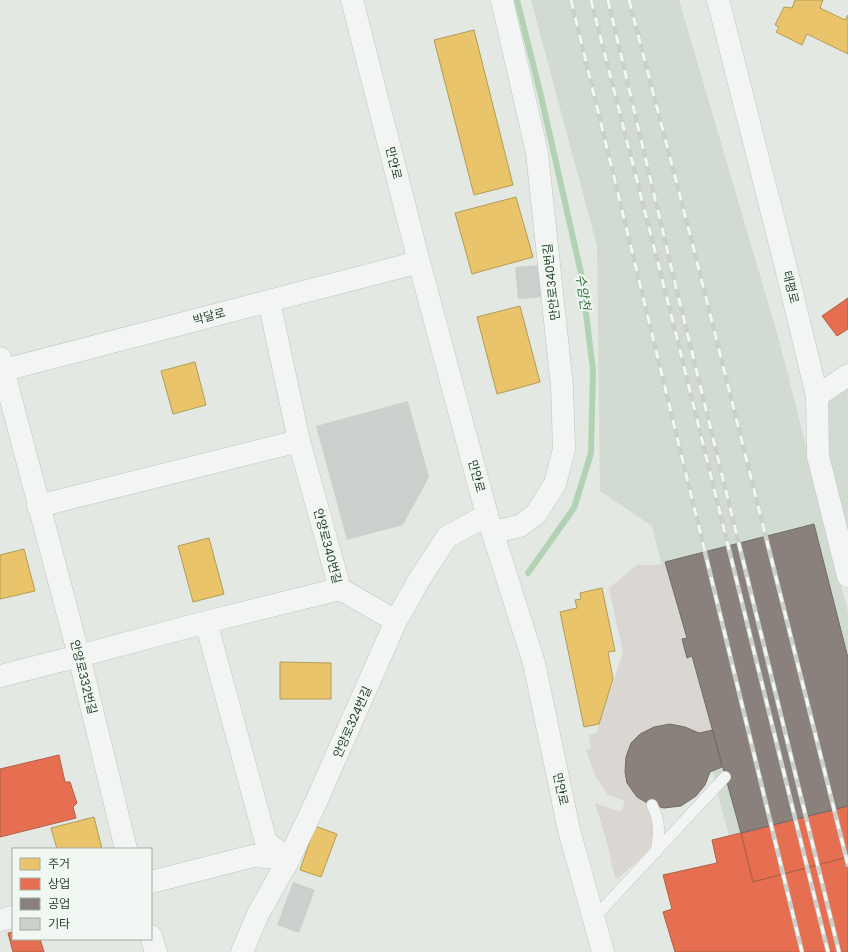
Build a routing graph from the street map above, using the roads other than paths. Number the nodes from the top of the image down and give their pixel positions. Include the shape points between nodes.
1 (352, 0) edge
2 (502, 0) edge
3 (718, 0) edge
4 (419, 262) junction
5 (269, 301) junction
6 (1, 367) edge
7 (848, 375) edge
8 (817, 396) junction
9 (299, 441) junction
10 (38, 506) junction
11 (490, 524) junction
12 (848, 576) edge
13 (340, 589) junction
14 (396, 621) junction
15 (206, 622) junction
16 (79, 656) junction
17 (0, 676) edge
18 (725, 777) dead end
19 (652, 805) dead end
20 (126, 848) edge
21 (656, 852) junction
22 (288, 859) junction
23 (152, 882) edge
24 (12, 917) edge
25 (594, 918) junction
26 (0, 920) edge
27 (152, 939) edge
28 (156, 952) edge
29 (242, 952) edge
30 (604, 952) edge

1 - 4 street, 만안로
2 - 11 street, 만안로340번길 via 537,153 562,386 564,449 554,484 536,514 520,526
3 - 8 street, 태평로
4 - 5 street, 박달로
4 - 11 street, 만안로
5 - 6 street, 박달로
5 - 9 street, 안양로340번길
6 - 10 street, 안양로332번길
7 - 8 street
8 - 12 street, 태평로 via 818,456
9 - 10 street
9 - 13 street, 안양로340번길
10 - 16 street, 안양로332번길
11 - 14 street, 안양로324번길 via 447,537
11 - 25 street, 만안로 via 534,663 569,830
13 - 14 street
13 - 15 street, 안양로340번길
14 - 22 street, 안양로324번길 via 316,804
15 - 16 street, 안양로340번길
15 - 22 street via 266,842
16 - 17 street, 안양로340번길
16 - 20 street, 안양로332번길
18 - 21 lane
19 - 21 lane via 660,832
21 - 25 lane
22 - 23 street via 254,856
22 - 29 street, 안양로324번길 via 258,914
24 - 26 street
25 - 30 street, 만안로
27 - 28 street

